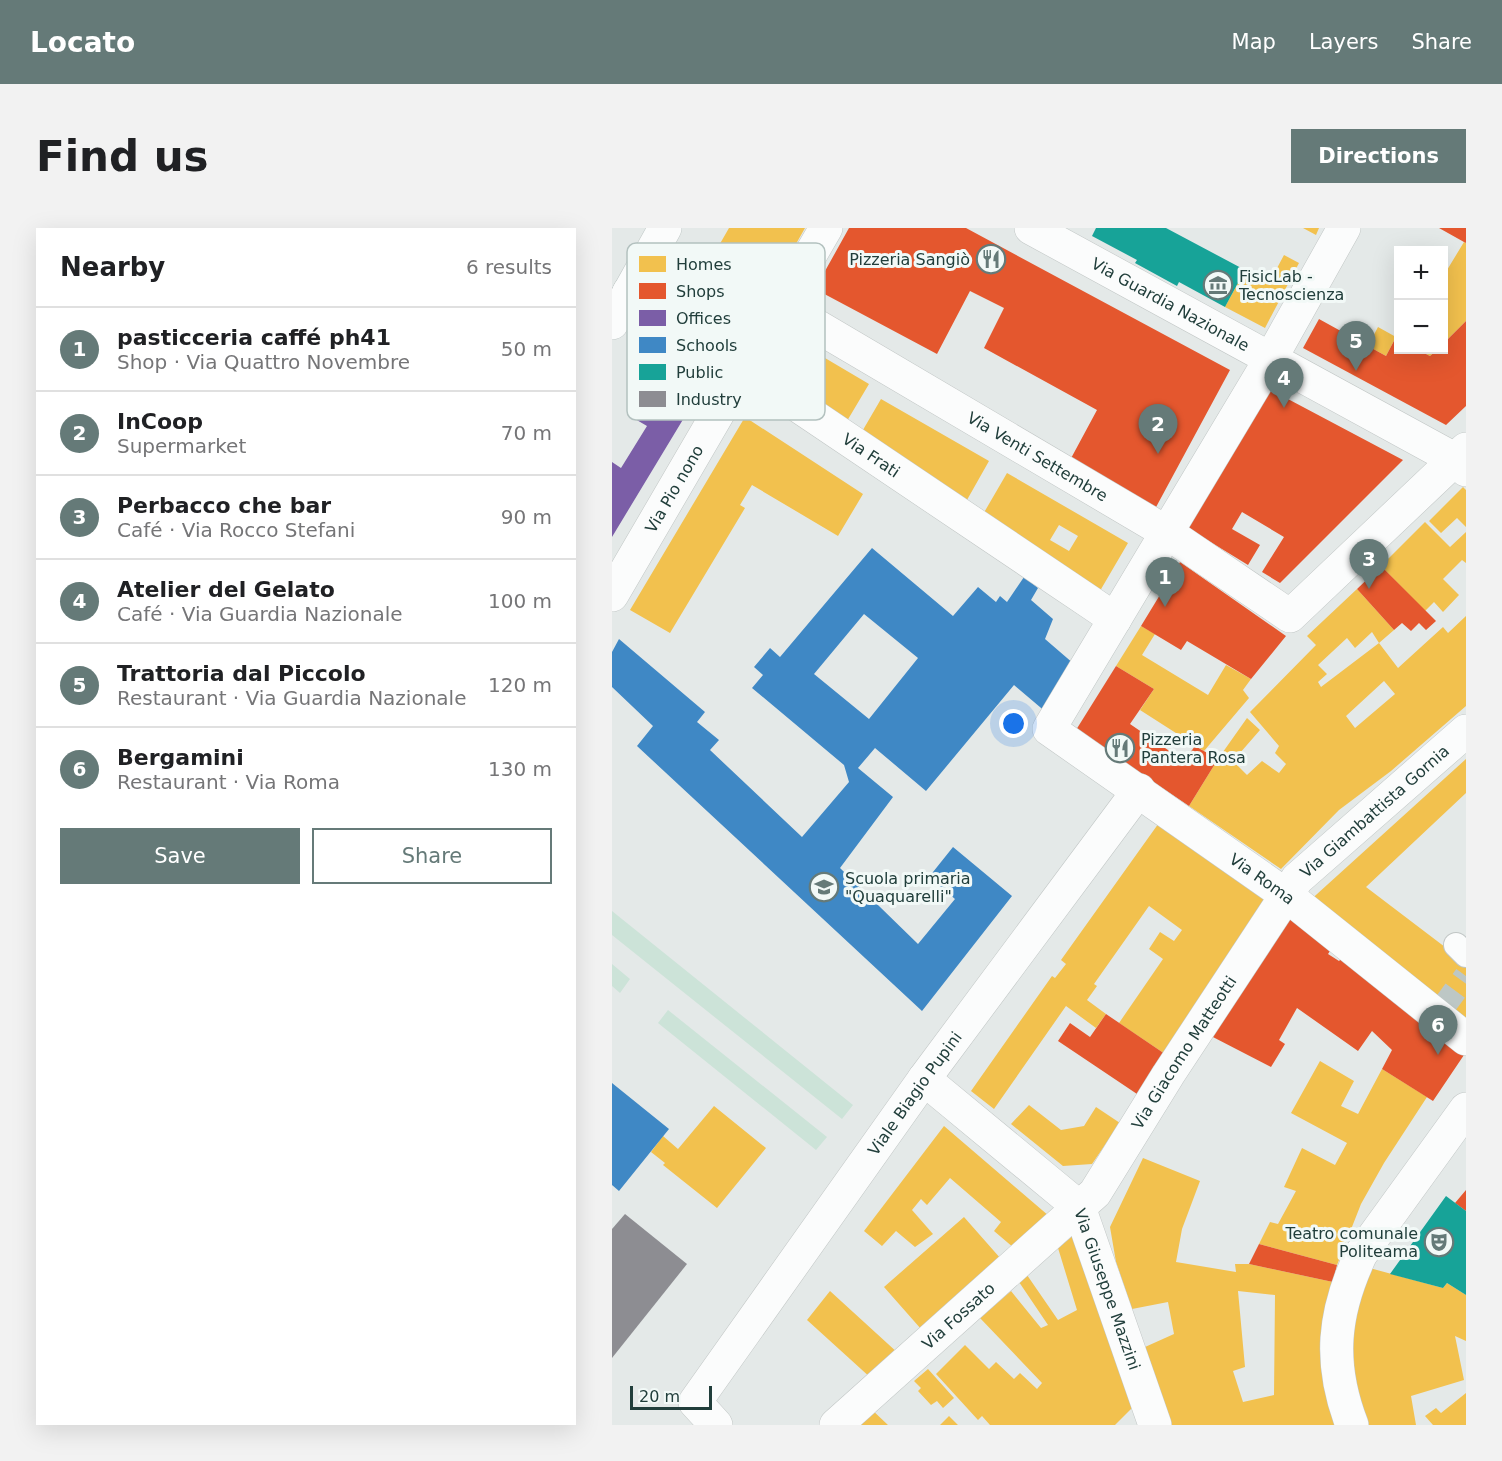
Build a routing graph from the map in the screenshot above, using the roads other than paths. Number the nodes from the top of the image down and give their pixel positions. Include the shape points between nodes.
1 (665, 228) edge
2 (826, 228) edge
3 (1031, 228) edge
4 (1344, 228) edge
5 (657, 243) edge
6 (817, 243) edge
7 (627, 296) edge
8 (612, 323) edge
9 (825, 331) edge
10 (1270, 360) junction
11 (714, 420) edge
12 (820, 420) edge
13 (1463, 460) edge
14 (1166, 532) junction
15 (612, 595) edge
16 (1115, 618) junction
17 (1466, 730) edge
18 (1139, 790) junction
19 (1286, 895) junction
20 (1466, 1039) edge
21 (924, 1079) junction
22 (1466, 1109) edge
23 (1079, 1207) junction
24 (706, 1414) edge
25 (1153, 1424) edge
26 (836, 1425) edge
27 (1352, 1425) edge

1 - 5 street
2 - 6 street, Via Pio nono
3 - 10 street, Via Guardia Nazionale
4 - 10 street
7 - 8 street
9 - 14 street, Via Venti Settembre
10 - 13 street, Via Guardia Nazionale
10 - 14 street
11 - 15 street, Via Pio nono
12 - 16 street, Via Frati
13 - 14 street, Via Venti Settembre via 1290,616
14 - 16 street
16 - 18 street, Via Roma via 1049,729
17 - 19 street, Via Giambattista Gornia via 1297,879
18 - 19 street, Via Roma
18 - 21 street, Viale Biagio Pupini
19 - 20 street, Via Roma via 1439,1013
19 - 23 street, Via Giacomo Matteotti via 1095,1193
21 - 23 street, Via Giuseppe Mazzini
21 - 24 street, Viale Biagio Pupini
22 - 27 street via 1361,1254 1353,1271 1337,1327 1336,1361
23 - 25 street, Via Giuseppe Mazzini
23 - 26 street, Via Fossato

